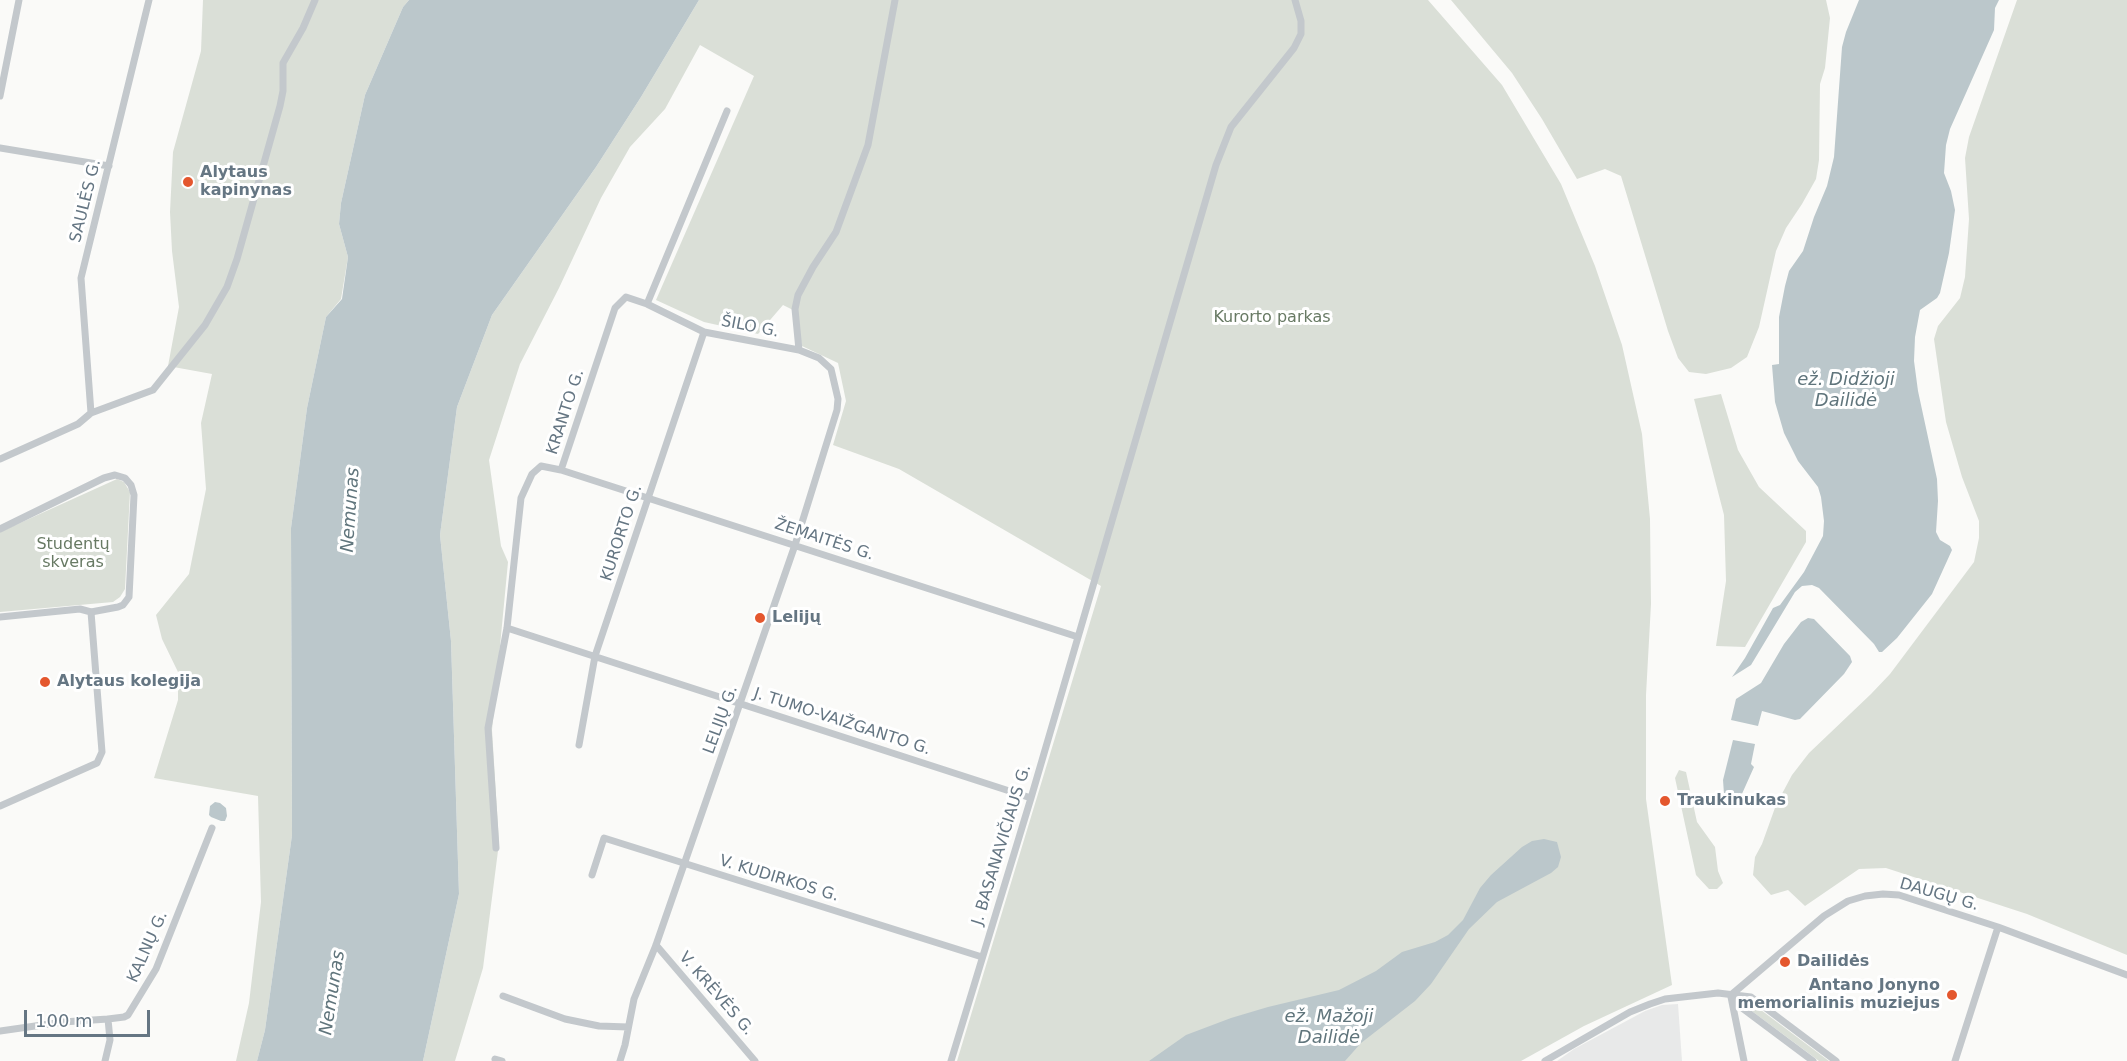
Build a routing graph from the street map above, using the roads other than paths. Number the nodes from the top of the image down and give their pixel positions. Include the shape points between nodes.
1 (20, 0) edge
2 (149, 0) edge
3 (315, 0) edge
4 (895, 0) edge
5 (1295, 0) edge
6 (0, 96) edge
7 (727, 111) dead end
8 (0, 148) edge
9 (109, 166) junction
10 (647, 304) junction
11 (704, 332) junction
12 (799, 350) junction
13 (835, 386) joint
14 (91, 413) junction
15 (0, 459) edge
16 (561, 470) junction
17 (647, 497) junction
18 (0, 529) edge
19 (795, 545) junction
20 (91, 612) junction
21 (0, 617) edge
22 (507, 628) junction
23 (1077, 637) junction
24 (595, 656) junction
25 (741, 704) junction
26 (579, 746) dead end
27 (1031, 798) junction
28 (0, 806) edge
29 (212, 828) dead end
30 (496, 848) dead end
31 (684, 864) junction
32 (592, 875) dead end
33 (1998, 927) junction
34 (656, 945) junction
35 (982, 957) junction
36 (2127, 975) edge
37 (1731, 994) junction
38 (504, 996) dead end
39 (108, 1019) junction
40 (628, 1027) junction
41 (0, 1031) edge
42 (105, 1061) edge
43 (620, 1061) edge
44 (755, 1061) edge
45 (951, 1061) edge
46 (1545, 1061) edge
47 (1744, 1061) edge
48 (1813, 1061) edge
49 (1836, 1061) edge
50 (1955, 1061) edge

1 - 6 street
2 - 9 street, SAULĖS G.
3 - 14 street via 283,63 280,106 237,259 215,309 153,390
4 - 12 street via 868,145 836,232 798,295 795,309
5 - 23 street, J. BASANAVIČIAUS G. via 1301,34 1231,127 1216,165
7 - 10 street
8 - 9 street
9 - 14 street, SAULĖS G. via 81,278
10 - 11 street, ŠILO G.
10 - 16 street, KRANTO G. via 626,297 615,308
11 - 12 street, ŠILO G.
11 - 17 street, KURORTO G.
12 - 13 street, ŠILO G. via 819,358 831,369
13 - 19 street, LELIJŲ G. via 837,410
14 - 15 street via 78,423
16 - 17 street, ŽEMAITĖS G.
16 - 22 street, KRANTO G. via 541,466 532,474 520,498
17 - 19 street, ŽEMAITĖS G.
17 - 24 street, KURORTO G.
18 - 20 street via 104,478 125,478 134,495 129,597 118,607
19 - 23 street, ŽEMAITĖS G.
19 - 25 street, LELIJŲ G.
20 - 21 street via 80,609
20 - 28 street via 102,752 97,763
22 - 24 street, J. TUMO-VAIŽGANTO G.
22 - 30 street, KRANTO G. via 488,728
23 - 27 street, J. BASANAVIČIAUS G.
24 - 25 street, J. TUMO-VAIŽGANTO G.
24 - 26 street, KURORTO G.
25 - 27 street, J. TUMO-VAIŽGANTO G.
25 - 31 street, LELIJŲ G.
27 - 35 street, J. BASANAVIČIAUS G.
29 - 39 street, KALNŲ G. via 156,969 128,1015
31 - 32 street, V. KUDIRKOS G. via 604,838
31 - 34 street, LELIJŲ G.
31 - 35 street, V. KUDIRKOS G.
33 - 36 street, DAUGŲ G.
33 - 37 street, DAUGŲ G. via 1899,895 1865,896 1824,916
33 - 50 street
34 - 40 street, LELIJŲ G. via 634,999
34 - 44 street, V. KRĖVĖS G.
35 - 45 street, J. BASANAVIČIAUS G.
37 - 46 street via 1702,994 1650,1004
37 - 47 street
37 - 48 street via 1742,1008
37 - 49 street via 1751,997
38 - 40 street via 565,1019
39 - 41 street
39 - 42 street via 110,1040
40 - 43 street, LELIJŲ G.

